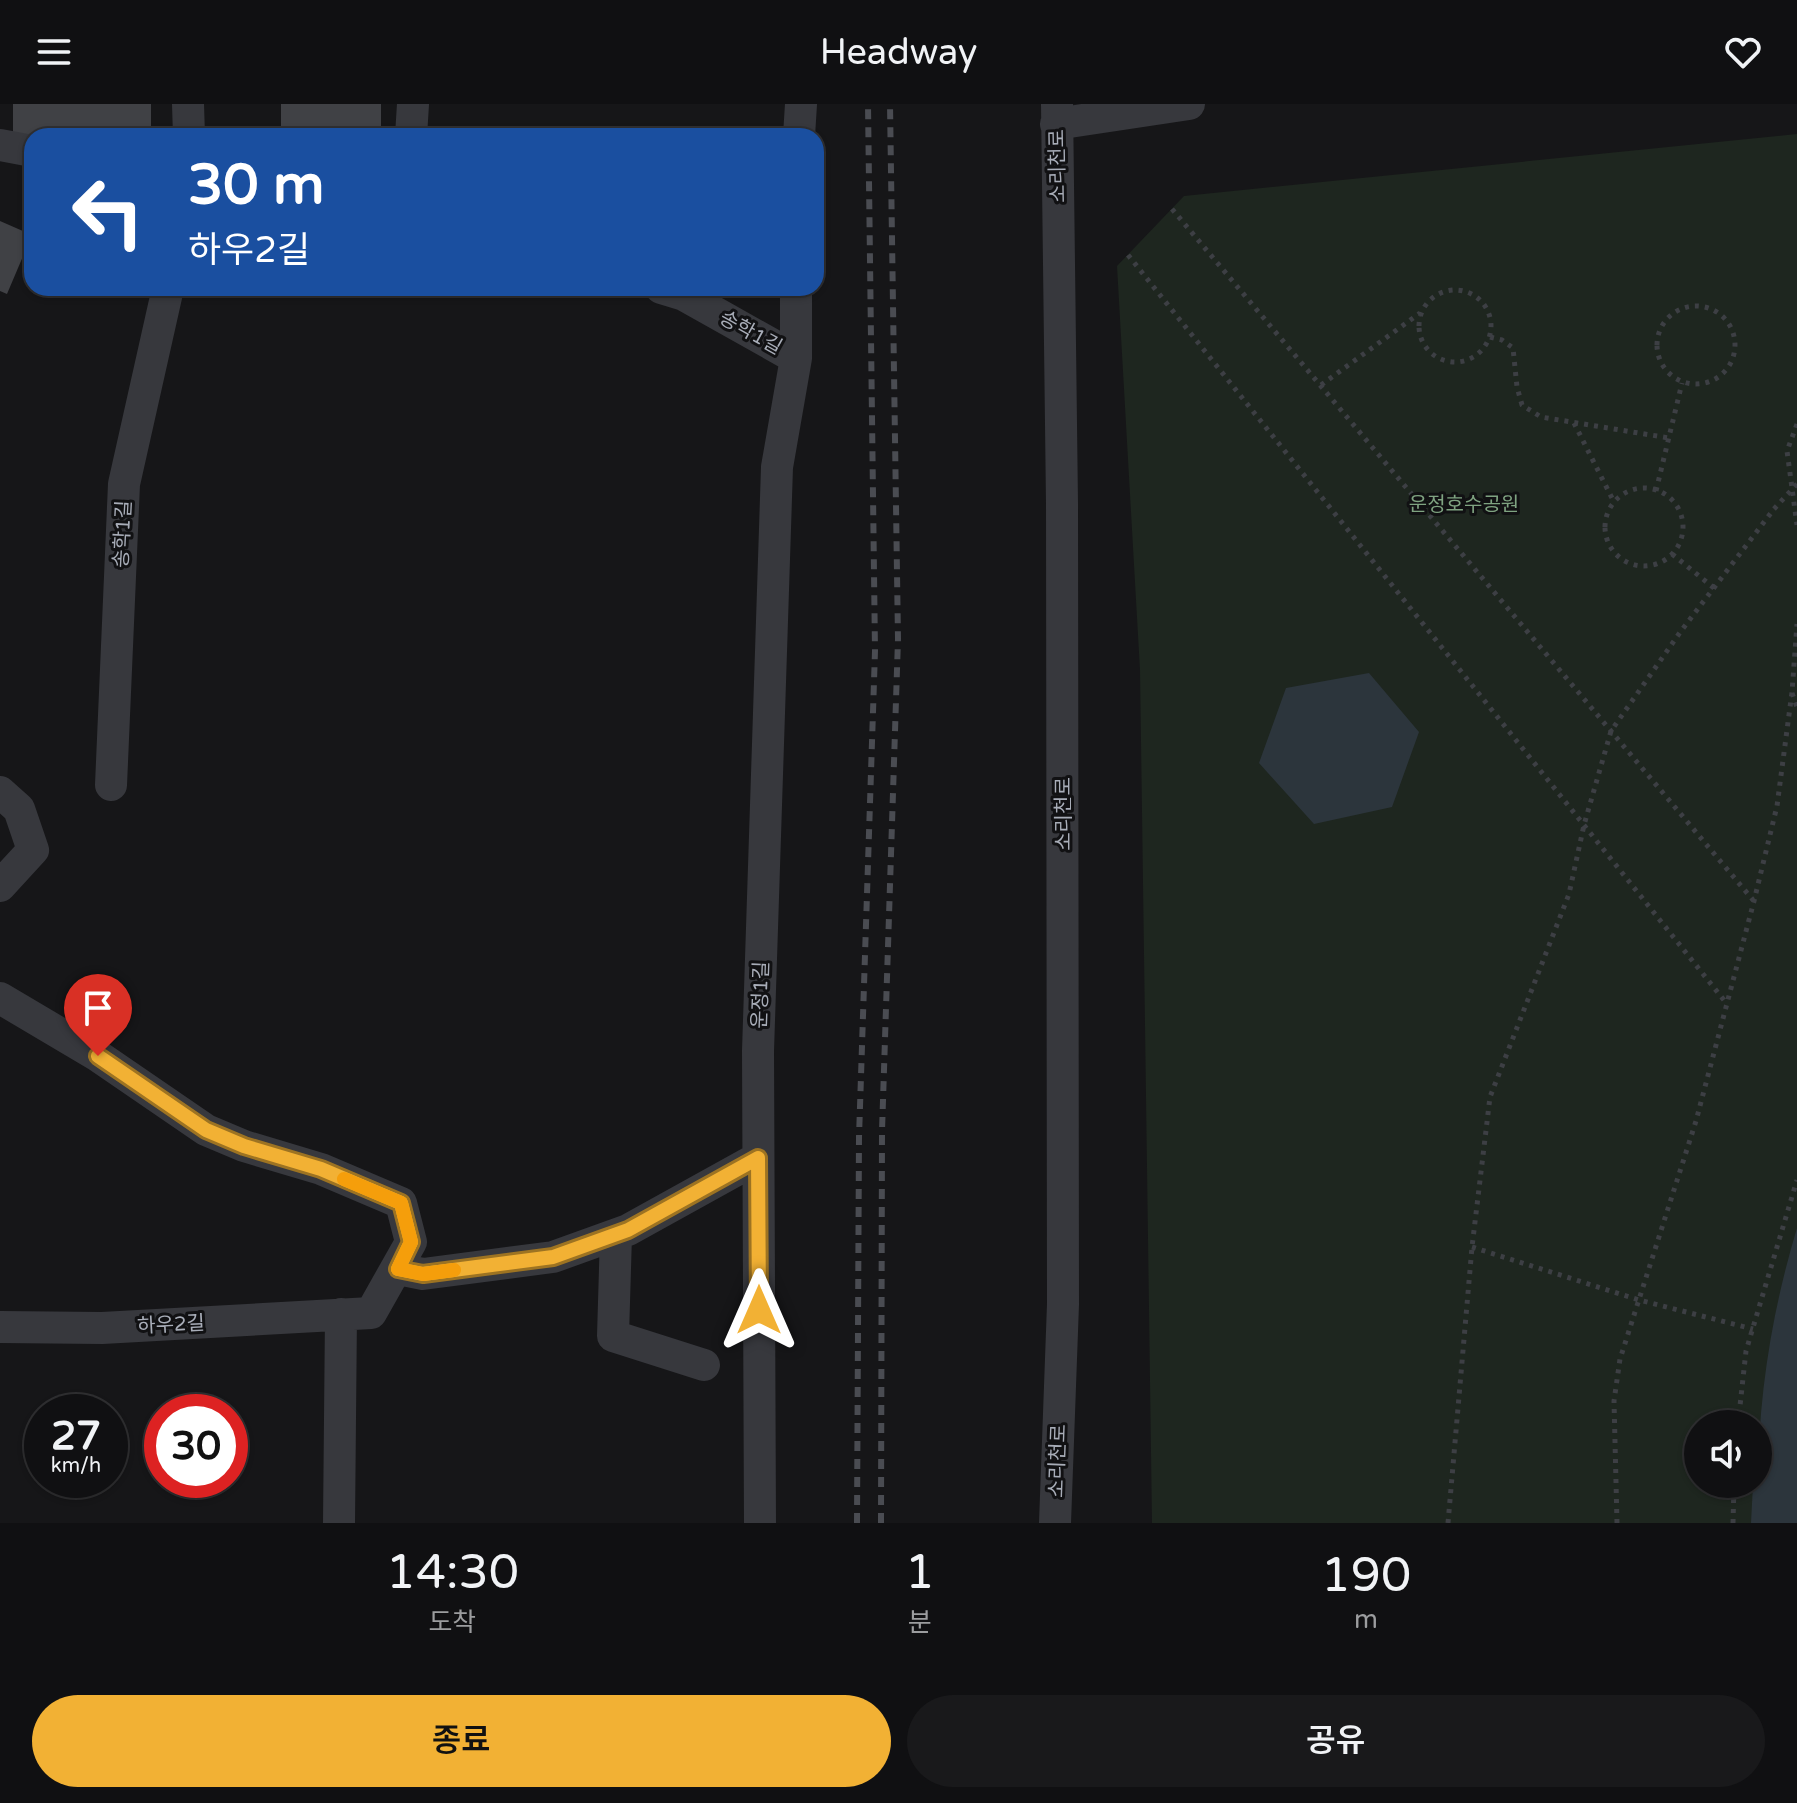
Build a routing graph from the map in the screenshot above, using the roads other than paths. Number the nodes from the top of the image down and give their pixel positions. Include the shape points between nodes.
1 (188, 104) edge
2 (413, 104) edge
3 (801, 104) edge
4 (1189, 104) edge
5 (1057, 114) edge
6 (189, 128) edge
7 (412, 128) edge
8 (800, 128) edge
9 (0, 145) edge
10 (24, 150) edge
11 (166, 296) edge
12 (686, 296) edge
13 (796, 296) edge
14 (796, 358) junction
15 (777, 467) joint
16 (111, 785) dead end
17 (0, 792) edge
18 (0, 886) edge
19 (0, 998) edge
20 (758, 1158) junction
21 (616, 1235) junction
22 (398, 1269) junction
23 (341, 1314) junction
24 (0, 1327) edge
25 (704, 1365) dead end
26 (339, 1523) edge
27 (760, 1523) edge
28 (1055, 1523) edge

1 - 6 street
2 - 7 street
3 - 8 street
4 - 5 street
5 - 28 street, 소리천로 via 1063,1304
9 - 10 street
11 - 16 street, 송학1길 via 124,484
12 - 14 street, 송학1길
13 - 14 street, 송학1길
14 - 15 street, 송학1길
15 - 20 street, 운정1길
17 - 18 street via 19,809 33,850
19 - 22 street via 98,1056 206,1130 401,1203 411,1242
20 - 21 street
20 - 27 street, 운정1길
21 - 22 street via 553,1257 423,1274
21 - 25 street via 613,1336
22 - 23 street, 하우2길 via 371,1313
23 - 24 street, 하우2길 via 102,1328
23 - 26 street

